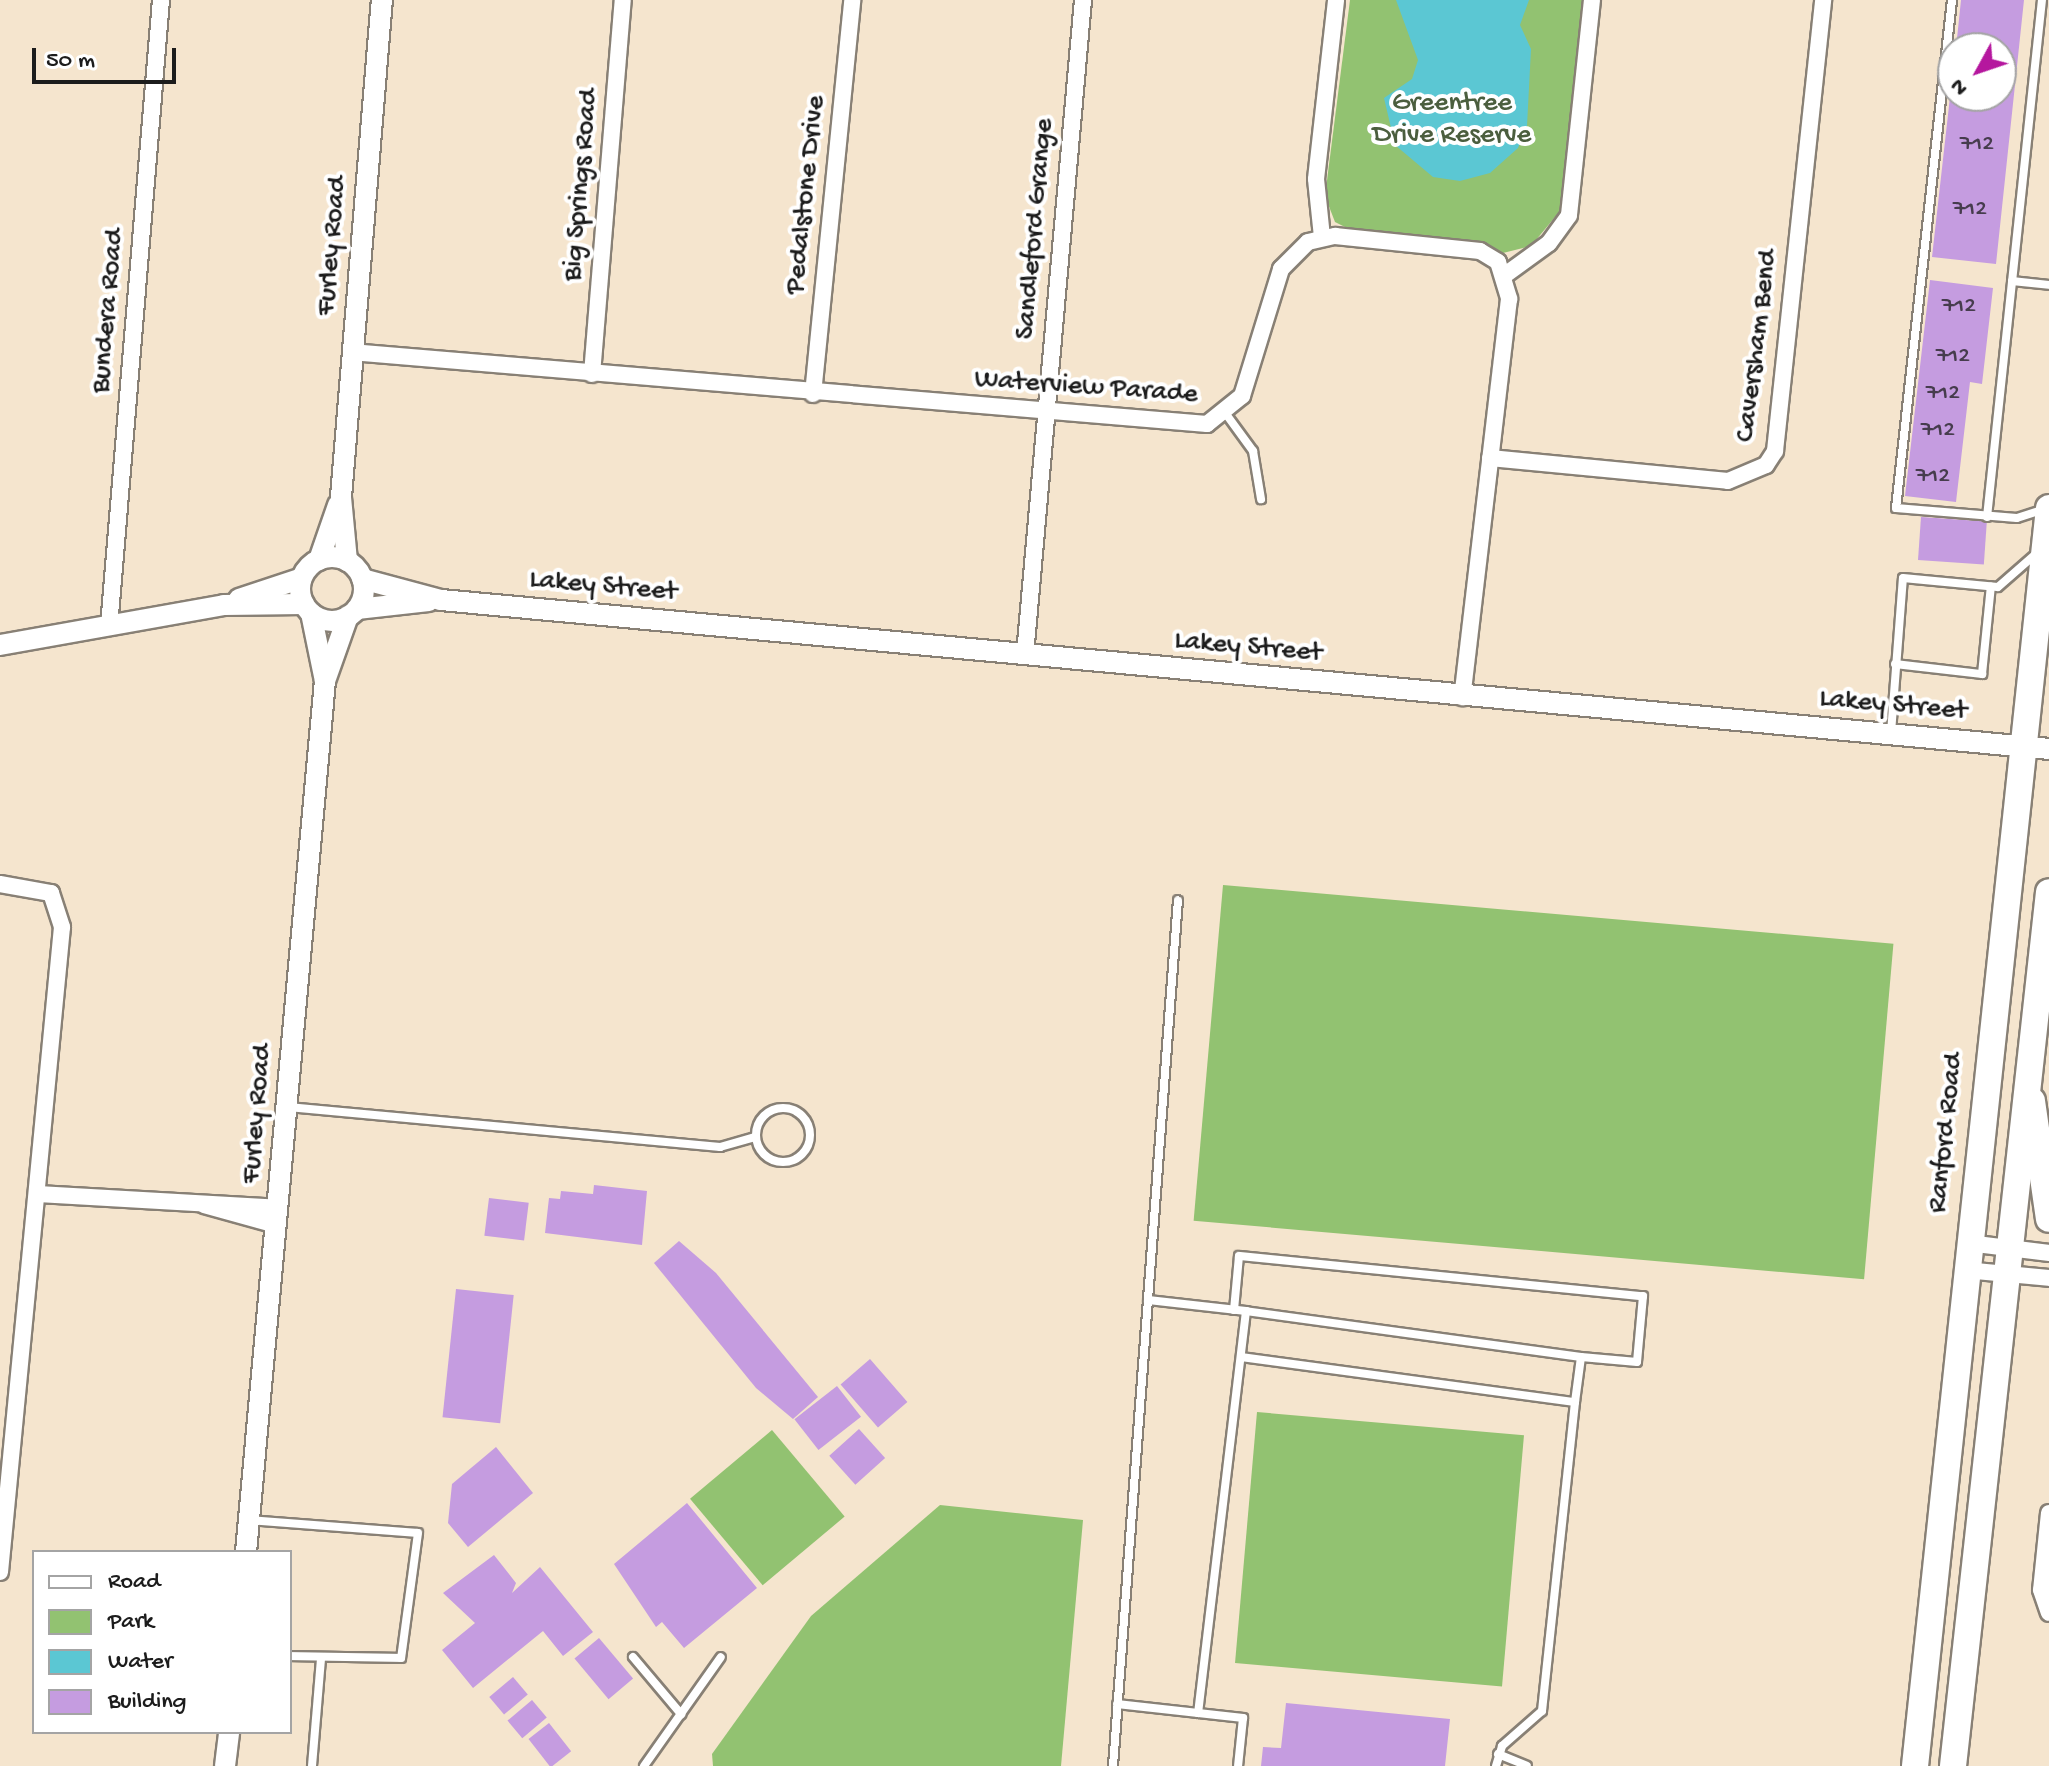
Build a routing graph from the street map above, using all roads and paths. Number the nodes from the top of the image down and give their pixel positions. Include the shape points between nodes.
1 (161, 0) edge
2 (382, 0) edge
3 (623, 0) edge
4 (852, 0) edge
5 (1083, 0) edge
6 (1336, 0) edge
7 (1592, 0) edge
8 (1823, 0) edge
9 (1952, 0) edge
10 (2042, 0) edge
11 (1322, 237) junction
12 (1505, 275) junction
13 (2012, 281) junction
14 (2049, 285) edge
15 (351, 352) junction
16 (592, 374) junction
17 (813, 394) junction
18 (1046, 412) junction
19 (1226, 414) junction
20 (1490, 458) junction
21 (341, 497) junction
22 (1261, 499) dead end
23 (2049, 506) edge
24 (1987, 517) junction
25 (2045, 546) junction
26 (319, 560) junction
27 (347, 561) junction
28 (302, 578) junction
29 (362, 579) junction
30 (1991, 586) junction
31 (441, 600) junction
32 (224, 605) junction
33 (308, 608) junction
34 (353, 612) junction
35 (109, 627) junction
36 (0, 645) edge
37 (1025, 655) junction
38 (1895, 664) junction
39 (325, 681) junction
40 (1462, 697) junction
41 (1891, 733) junction
42 (2021, 745) junction
43 (2049, 749) edge
44 (0, 884) edge
45 (2049, 892) edge
46 (1178, 900) dead end
47 (2027, 1082) junction
48 (287, 1107) junction
49 (756, 1137) junction
50 (38, 1194) junction
51 (277, 1216) junction
52 (2049, 1219) edge
53 (1968, 1243) junction
54 (2049, 1253) edge
55 (2007, 1261) junction
56 (1965, 1270) junction
57 (2049, 1278) edge
58 (1148, 1300) junction
59 (1234, 1310) junction
60 (1246, 1311) junction
61 (1241, 1357) junction
62 (1581, 1357) junction
63 (1575, 1402) junction
64 (2049, 1513) edge
65 (249, 1520) junction
66 (246, 1550) edge
67 (0, 1572) edge
68 (2049, 1613) edge
69 (292, 1656) edge
70 (633, 1657) dead end
71 (721, 1657) dead end
72 (321, 1658) junction
73 (1117, 1704) junction
74 (1198, 1713) junction
75 (681, 1714) junction
76 (229, 1734) edge
77 (1498, 1754) junction
78 (1952, 1763) edge
79 (225, 1766) edge
80 (312, 1766) edge
81 (644, 1766) edge
82 (1113, 1766) edge
83 (1238, 1766) edge
84 (1496, 1766) edge
85 (1527, 1766) edge
86 (1915, 1766) edge

1 - 35 street, Bundera Road
2 - 15 street, Furley Road
3 - 16 street, Big Springs Road
4 - 17 street, Pedalstone Drive
5 - 18 street, Sandleford Grange
6 - 11 street via 1316,179
7 - 12 street via 1569,215 1549,243
8 - 20 street, Caversham Bend via 1775,451 1766,465 1728,481
9 - 24 lane via 1896,508
10 - 13 lane
11 - 12 street via 1480,251
11 - 19 street, Waterview Parade via 1297,249 1281,269 1242,396
12 - 20 street via 1509,299
13 - 14 lane
13 - 24 lane
15 - 16 street, Waterview Parade
15 - 21 street, Furley Road
16 - 17 street, Waterview Parade
17 - 18 street, Waterview Parade
18 - 19 street, Waterview Parade via 1195,424
18 - 37 street, Sandleford Grange
19 - 22 lane via 1253,451
20 - 40 street
21 - 26 street, Furley Road
21 - 27 street, Furley Road
23 - 24 lane via 2034,515
23 - 25 main road, Ranford Road
25 - 30 lane
25 - 42 main road, Ranford Road
26 - 27 street
26 - 28 street, Lakey Street
27 - 29 street
28 - 32 street, Lakey Street
28 - 33 street
29 - 31 street, Lakey Street
29 - 34 street
30 - 38 lane via 1903,578
30 - 38 lane via 1982,674
31 - 34 street, Lakey Street
31 - 37 street, Lakey Street
32 - 33 street, Lakey Street
32 - 35 street, Lakey Street
33 - 34 street, Lakey Street via 329,620
33 - 39 street, Furley Road
34 - 39 street, Furley Road
35 - 36 street, Lakey Street
37 - 40 street, Lakey Street
38 - 41 lane
39 - 48 street, Furley Road
40 - 41 street, Lakey Street
41 - 42 street, Lakey Street
42 - 43 street, Lakey Street
42 - 53 main road, Ranford Road
44 - 50 street via 51,893 60,910
45 - 47 main road
46 - 58 lane
47 - 52 main road
47 - 55 main road
48 - 49 lane via 720,1147
48 - 51 street, Furley Road
49 - 49 lane via 760,1120 782,1108 800,1113 811,1137 803,1154 787,1162 769,1159
50 - 51 street via 203,1204 227,1217
50 - 67 street
51 - 65 street, Furley Road
53 - 55 street
53 - 56 main road, Ranford Road
54 - 55 street
55 - 56 street
55 - 57 street
55 - 78 main road
56 - 86 main road, Ranford Road
58 - 59 lane
58 - 73 lane
59 - 60 lane
59 - 62 lane via 1239,1256 1643,1296 1637,1362
60 - 61 lane
60 - 62 lane
61 - 63 lane
61 - 74 lane
62 - 63 lane
63 - 77 lane via 1542,1711
64 - 68 street via 2041,1590
65 - 66 street, Furley Road
65 - 72 lane via 418,1533 401,1658
69 - 72 lane
70 - 75 lane
71 - 75 lane
72 - 80 lane
73 - 74 lane
73 - 82 lane
74 - 83 lane via 1243,1718
75 - 81 lane
76 - 79 street
77 - 84 lane
77 - 85 lane

